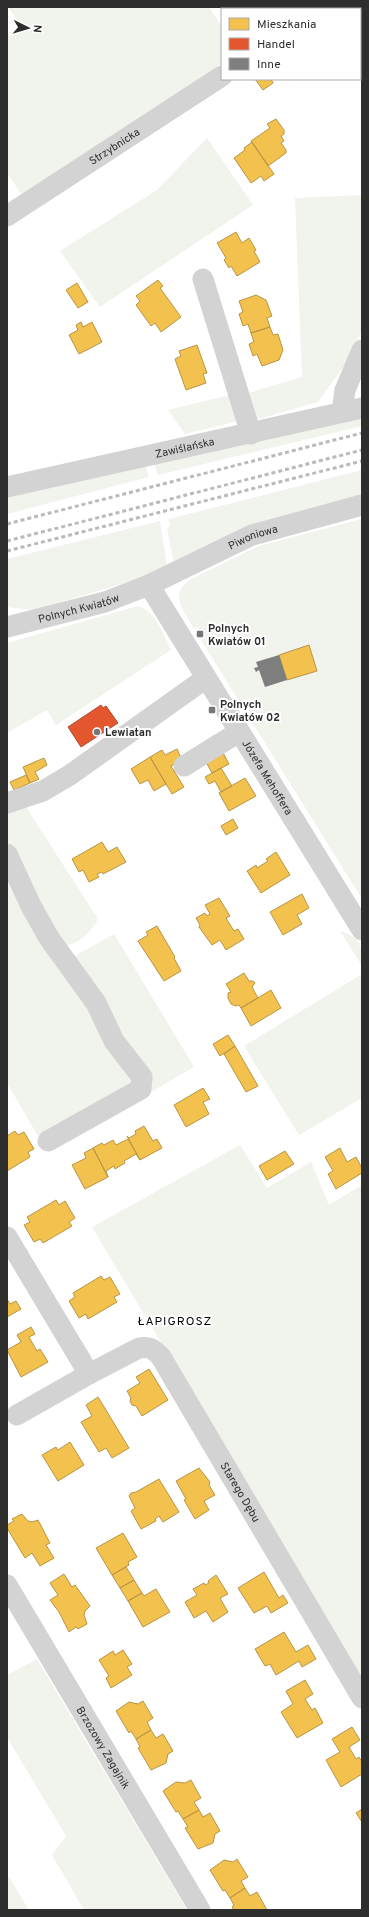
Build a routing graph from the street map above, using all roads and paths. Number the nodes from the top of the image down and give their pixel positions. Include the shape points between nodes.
1 (221, 77) edge
2 (7, 216) edge
3 (203, 279) dead end
4 (362, 350) edge
5 (352, 410) edge
6 (251, 434) junction
7 (7, 487) edge
8 (362, 505) edge
9 (149, 585) junction
10 (7, 626) edge
11 (206, 678) junction
12 (239, 732) junction
13 (184, 766) dead end
14 (7, 803) edge
15 (7, 854) edge
16 (362, 930) edge
17 (48, 1141) dead end
18 (7, 1237) edge
19 (89, 1374) junction
20 (17, 1415) dead end
21 (7, 1585) edge
22 (362, 1698) edge
23 (200, 1910) edge

1 - 2 street, Strzybnicka
3 - 6 street
4 - 5 street via 345,390
5 - 6 street, Zawiślańska
6 - 7 street, Zawiślańska
8 - 9 street, Piwoniowa via 252,535
9 - 10 street, Polnych Kwiatów via 105,602
9 - 11 street, Józefa Mehoffera
11 - 12 street, Józefa Mehoffera
11 - 14 street via 70,775 43,791
12 - 13 street
12 - 16 street, Józefa Mehoffera
15 - 17 street via 49,938 96,1003 114,1041 142,1077 141,1089
18 - 19 street
19 - 20 street, Starego Dębu
19 - 22 street, Starego Dębu via 139,1348 147,1347 157,1353
21 - 23 street, Brzozowy Zagajnik

